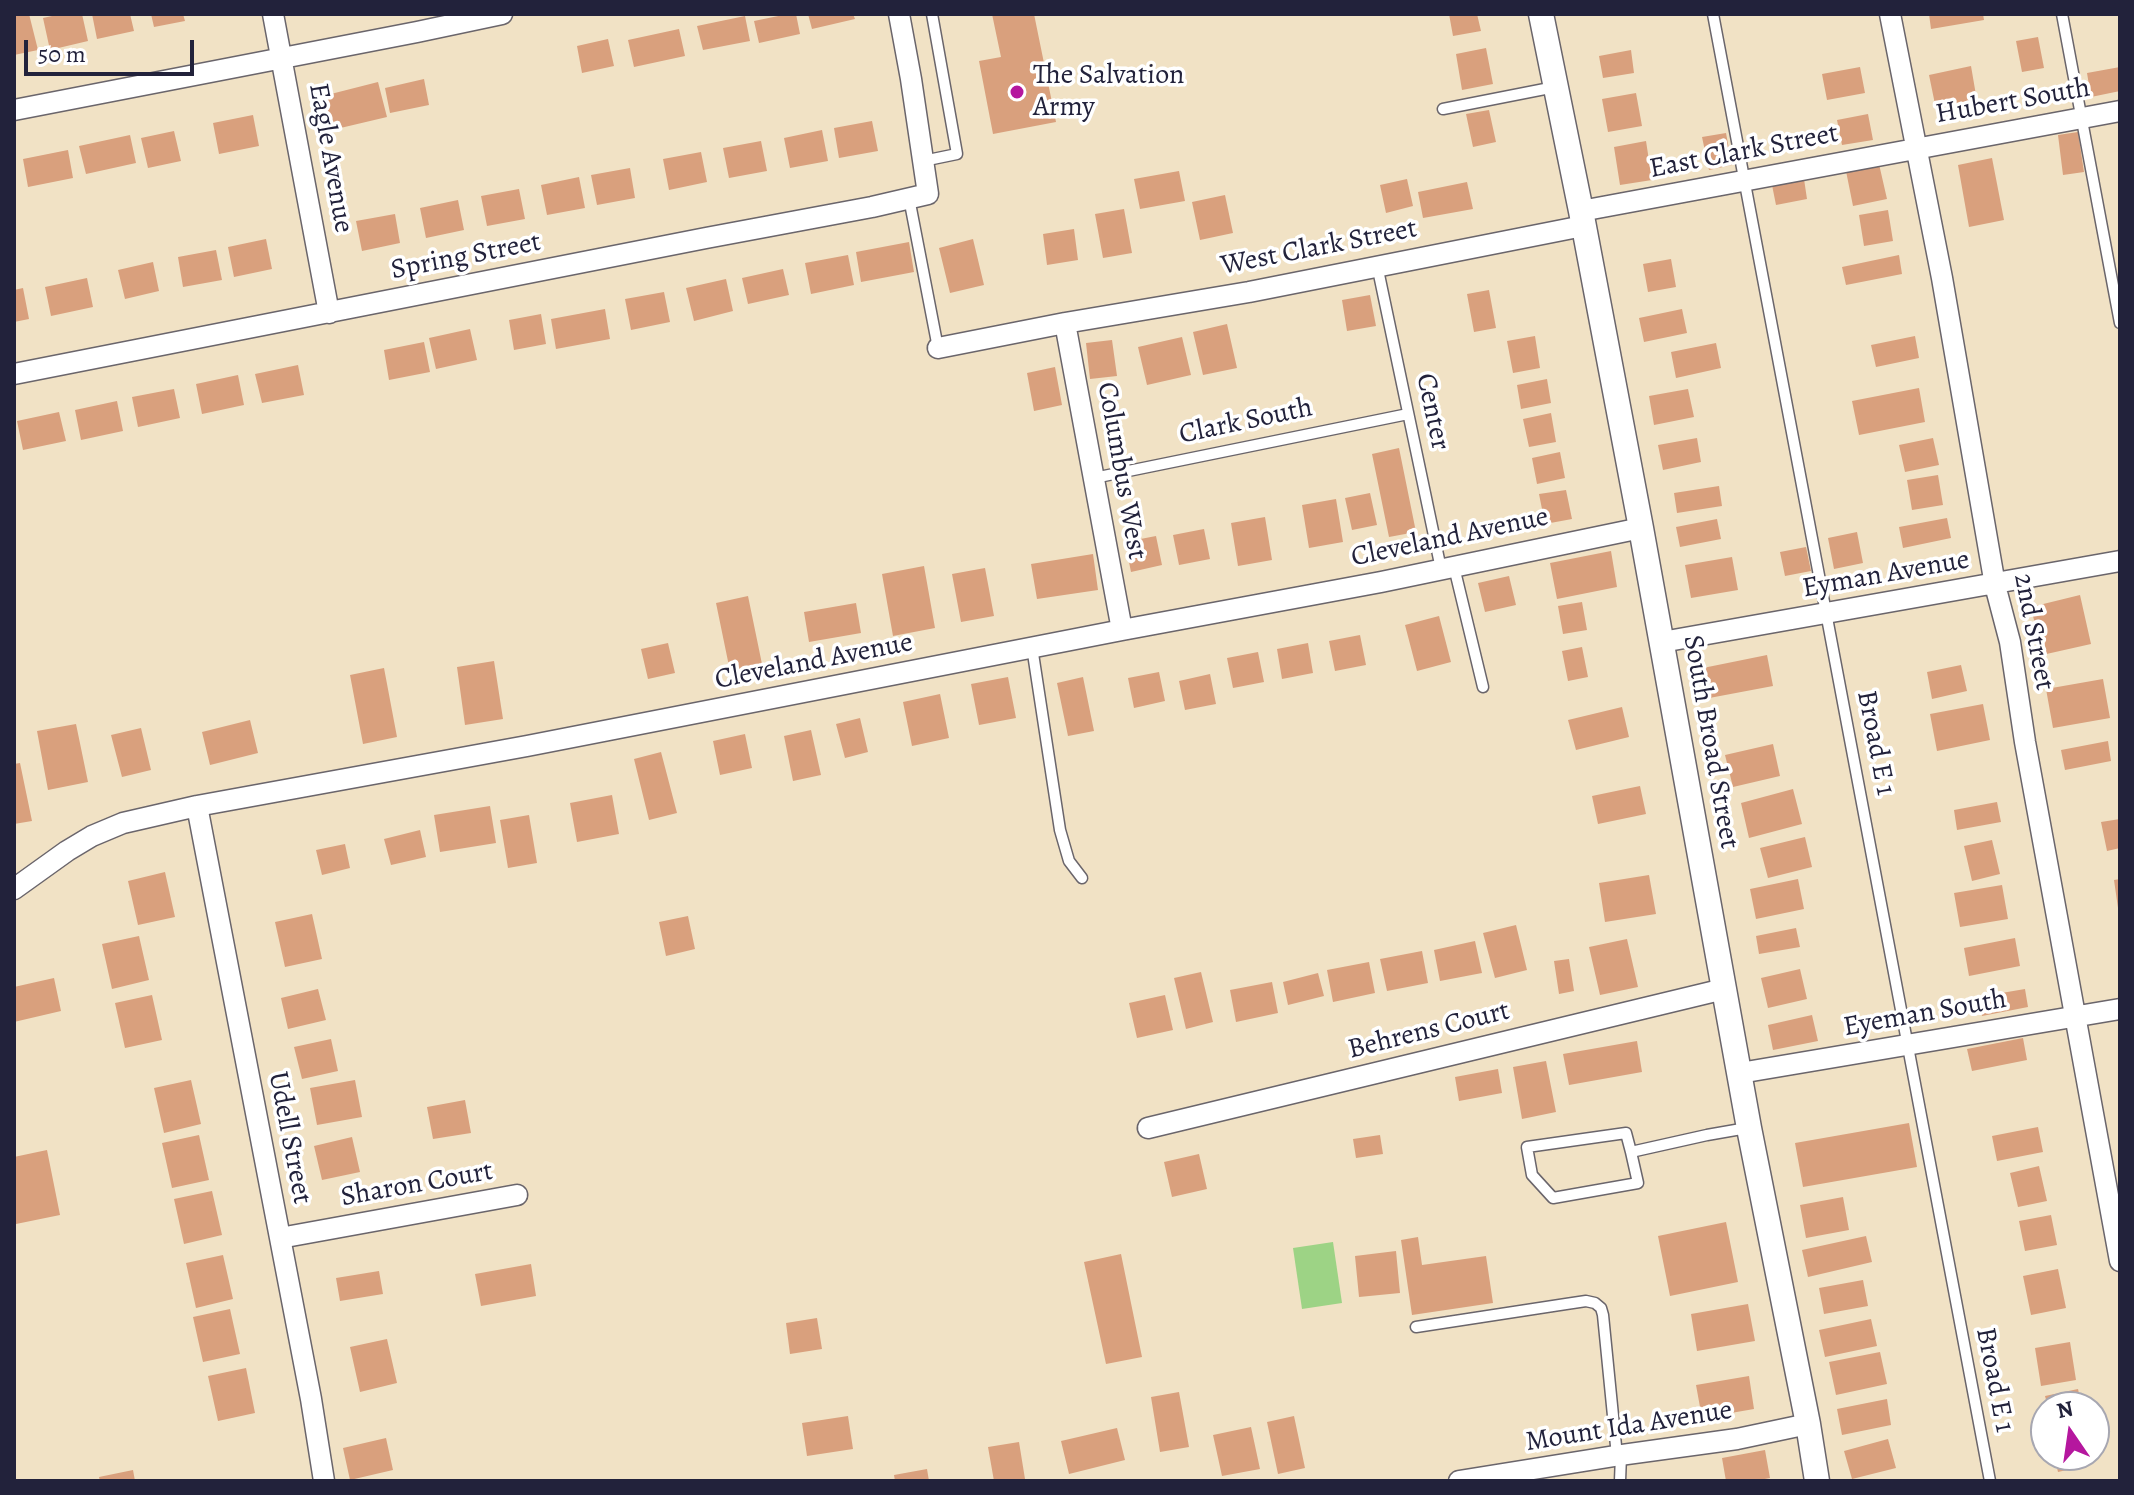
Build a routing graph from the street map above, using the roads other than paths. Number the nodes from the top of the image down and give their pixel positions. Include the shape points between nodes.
1 (273, 14) edge
2 (502, 14) edge
3 (899, 14) edge
4 (932, 14) edge
5 (1541, 14) edge
6 (1713, 14) edge
7 (1890, 14) edge
8 (2062, 14) edge
9 (283, 58) junction
10 (1556, 87) junction
11 (1443, 109) dead end
12 (14, 110) edge
13 (2120, 111) edge
14 (2081, 118) junction
15 (1917, 148) junction
16 (923, 161) junction
17 (1744, 180) junction
18 (919, 196) junction
19 (1582, 218) junction
20 (1377, 265) junction
21 (329, 313) junction
22 (1065, 323) junction
23 (2120, 323) edge
24 (938, 348) joint
25 (14, 374) edge
26 (1408, 414) junction
27 (1094, 478) junction
28 (1641, 528) junction
29 (2120, 561) edge
30 (1447, 568) junction
31 (1995, 585) junction
32 (1826, 613) junction
33 (1122, 630) junction
34 (1662, 642) junction
35 (1032, 647) junction
36 (1483, 687) dead end
37 (197, 806) junction
38 (1082, 878) dead end
39 (14, 889) edge
40 (1724, 989) junction
41 (2120, 1009) edge
42 (2075, 1017) junction
43 (1908, 1046) junction
44 (1740, 1073) junction
45 (1148, 1128) dead end
46 (1749, 1128) junction
47 (1631, 1152) junction
48 (517, 1195) dead end
49 (280, 1238) junction
50 (2120, 1261) edge
51 (1416, 1327) dead end
52 (1808, 1424) junction
53 (1619, 1455) junction
54 (324, 1481) edge
55 (1459, 1481) edge
56 (1620, 1481) edge
57 (1817, 1481) edge
58 (1990, 1481) edge

1 - 9 street, Eagle Avenue
2 - 9 street
3 - 16 street
4 - 16 lane via 957,154
5 - 10 street, South Broad Street
6 - 17 lane, Broad E 1
7 - 15 street, 2nd Street
8 - 14 lane
9 - 12 street
9 - 21 street, Eagle Avenue
10 - 11 lane
10 - 19 street, South Broad Street
13 - 14 street, Hubert South
14 - 15 street, Hubert South
14 - 23 lane
15 - 17 street, East Clark Street
15 - 31 street, 2nd Street
16 - 18 street
17 - 19 street, East Clark Street
17 - 32 lane, Broad E 1
18 - 21 street, Spring Street
18 - 24 lane
19 - 20 street, West Clark Street
19 - 28 street, South Broad Street
20 - 22 street, West Clark Street
20 - 26 lane, Center
21 - 25 street, Spring Street
22 - 24 street, West Clark Street
22 - 27 street, Columbus West
26 - 27 lane, Clark South
26 - 30 lane, Center
27 - 33 street, Columbus West
28 - 30 street, Cleveland Avenue
28 - 34 street, South Broad Street
29 - 31 street, Eyman Avenue
30 - 33 street, Cleveland Avenue
30 - 36 lane, Center
31 - 32 street, Eyman Avenue
31 - 42 street, 2nd Street via 2010,642
32 - 34 street, Eyman Avenue
32 - 43 lane, Broad E 1
33 - 35 street, Cleveland Avenue
34 - 40 street, South Broad Street
35 - 37 street, Cleveland Avenue
35 - 38 lane via 1060,830 1069,861
37 - 39 street, Cleveland Avenue via 92,836
37 - 49 street, Udell Street
40 - 44 street, South Broad Street
40 - 45 street, Behrens Court
41 - 42 street, Eyeman South
42 - 43 street, Eyeman South
42 - 50 street, 2nd Street
43 - 44 street, Eyeman South
43 - 58 lane, Broad E 1
44 - 46 street, South Broad Street
46 - 47 lane
46 - 52 street, South Broad Street
47 - 47 lane via 1638,1183 1553,1198 1532,1175 1527,1147 1626,1133
48 - 49 street, Sharon Court
49 - 54 street, Udell Street
51 - 53 lane via 1595,1303 1603,1315
52 - 53 street, Mount Ida Avenue
52 - 57 street, South Broad Street
53 - 55 street, Mount Ida Avenue
53 - 56 lane

